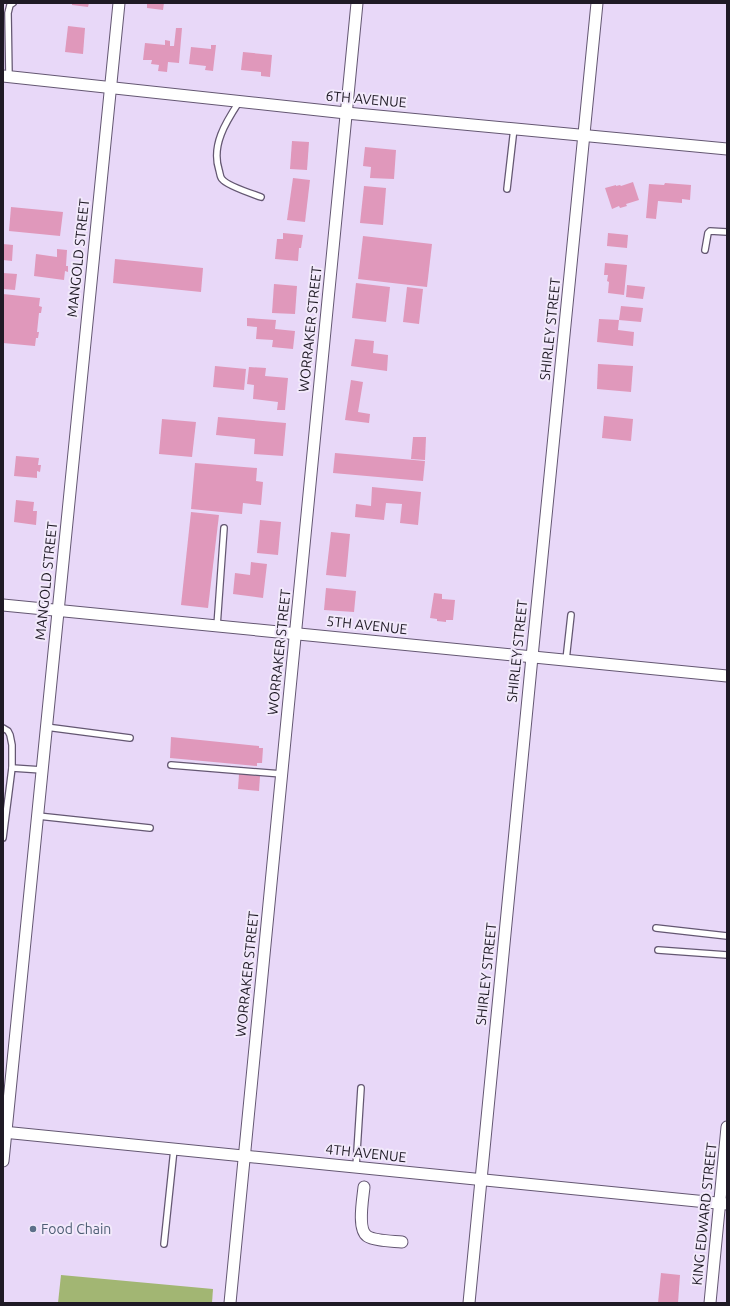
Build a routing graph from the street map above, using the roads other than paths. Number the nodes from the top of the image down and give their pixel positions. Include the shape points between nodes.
1 (13, 3) edge
2 (119, 3) edge
3 (357, 3) edge
4 (597, 3) edge
5 (6, 76) edge
6 (111, 86) junction
7 (239, 101) junction
8 (346, 112) junction
9 (514, 128) junction
10 (584, 134) junction
11 (727, 149) edge
12 (507, 189) dead end
13 (261, 197) dead end
14 (727, 232) edge
15 (706, 250) dead end
16 (224, 528) dead end
17 (3, 605) edge
18 (58, 610) junction
19 (571, 615) dead end
20 (217, 626) junction
21 (296, 633) junction
22 (532, 657) junction
23 (566, 660) junction
24 (727, 676) edge
25 (46, 727) junction
26 (3, 728) edge
27 (130, 738) dead end
28 (171, 765) dead end
29 (12, 768) junction
30 (42, 770) junction
31 (282, 774) junction
32 (38, 816) junction
33 (4, 824) edge
34 (150, 828) dead end
35 (3, 838) edge
36 (656, 928) dead end
37 (727, 936) edge
38 (658, 950) dead end
39 (727, 955) edge
40 (361, 1088) dead end
41 (727, 1127) edge
42 (4, 1132) edge
43 (174, 1149) junction
44 (244, 1156) junction
45 (3, 1161) edge
46 (356, 1167) junction
47 (481, 1179) junction
48 (364, 1187) dead end
49 (723, 1204) edge
50 (402, 1242) dead end
51 (164, 1244) dead end
52 (230, 1303) edge
53 (469, 1303) edge
54 (710, 1303) edge

1 - 5 lane via 8,13
2 - 6 street, MANGOLD STREET
3 - 8 street, WORRAKER STREET
4 - 10 street, SHIRLEY STREET
5 - 6 street, 6TH AVENUE
6 - 7 street, 6TH AVENUE
6 - 18 street, MANGOLD STREET
7 - 8 street, 6TH AVENUE
7 - 13 lane via 218,142 217,164 222,179
8 - 9 street, 6TH AVENUE
8 - 21 street, WORRAKER STREET
9 - 10 street, 6TH AVENUE
9 - 12 lane
10 - 11 street, 6TH AVENUE
10 - 22 street, SHIRLEY STREET
14 - 15 lane via 710,231
16 - 20 lane
17 - 18 street, 5TH AVENUE
18 - 20 street, 5TH AVENUE
18 - 25 street, MANGOLD STREET
19 - 23 lane
20 - 21 street, 5TH AVENUE
21 - 22 street, 5TH AVENUE
21 - 31 street, WORRAKER STREET
22 - 23 street, 5TH AVENUE
22 - 47 street, SHIRLEY STREET
23 - 24 street, 5TH AVENUE
25 - 27 lane
25 - 30 street, MANGOLD STREET
26 - 29 lane via 8,731 12,740
28 - 31 lane
29 - 30 lane
29 - 33 lane
30 - 32 street, MANGOLD STREET
31 - 44 street, WORRAKER STREET
32 - 34 lane
32 - 42 street, MANGOLD STREET
33 - 35 lane
36 - 37 lane
38 - 39 lane
40 - 46 lane
41 - 49 street, KING EDWARD STREET
42 - 43 street, 4TH AVENUE
42 - 45 street, MANGOLD STREET
43 - 44 street, 4TH AVENUE
43 - 51 lane
44 - 46 street, 4TH AVENUE
44 - 52 street, WORRAKER STREET
46 - 47 street, 4TH AVENUE
47 - 49 street, 4TH AVENUE
47 - 53 street, SHIRLEY STREET
48 - 50 street via 362,1222 367,1236 372,1239
49 - 54 street, KING EDWARD STREET

